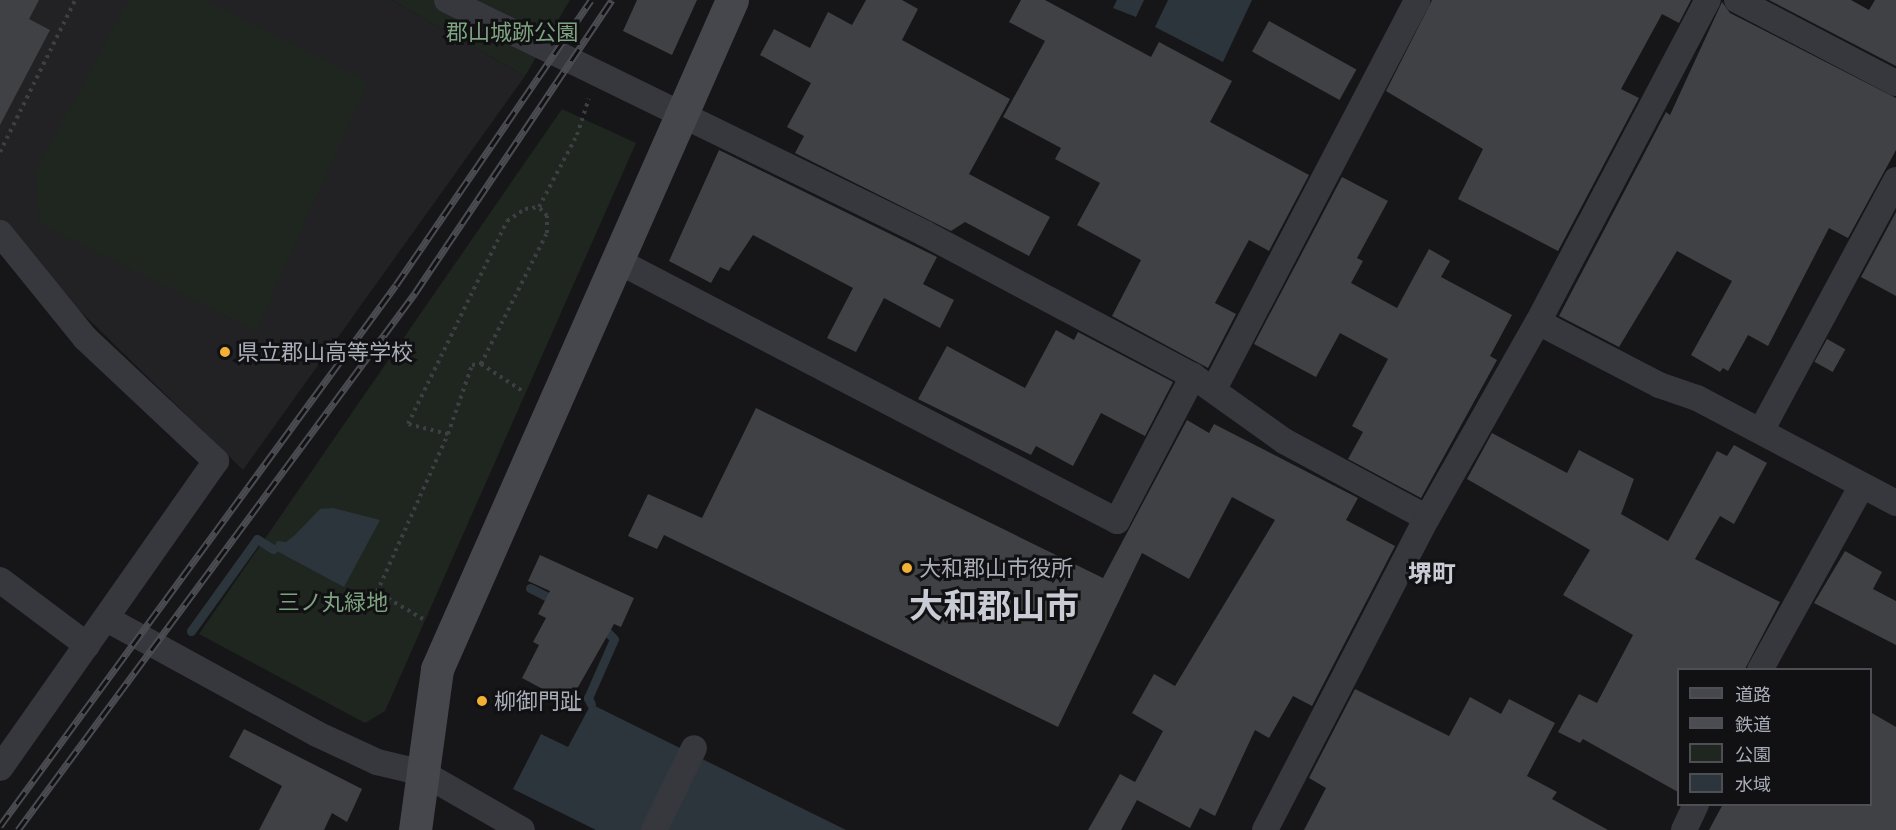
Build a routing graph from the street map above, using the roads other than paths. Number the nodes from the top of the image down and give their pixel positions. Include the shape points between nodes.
1 (447, 0) edge
2 (732, 0) edge
3 (1417, 0) edge
4 (1708, 0) edge
5 (1737, 0) edge
6 (1896, 83) edge
7 (680, 113) junction
8 (1896, 180) edge
9 (0, 233) edge
10 (616, 260) junction
11 (1538, 322) junction
12 (1204, 383) junction
13 (1761, 431) junction
14 (1862, 485) junction
15 (1896, 503) edge
16 (1427, 518) junction
17 (0, 580) edge
18 (107, 619) junction
19 (87, 645) junction
20 (1761, 668) edge
21 (694, 748) dead end
22 (0, 768) edge
23 (423, 773) junction
24 (1695, 806) edge
25 (415, 830) edge
26 (522, 830) edge
27 (654, 830) edge
28 (1265, 830) edge
29 (1684, 830) edge

1 - 7 street
2 - 7 street
3 - 12 street
4 - 11 street
5 - 6 street
7 - 10 street
7 - 12 street via 924,233
8 - 13 street
9 - 18 street via 85,338 216,461
10 - 12 street via 1117,521
10 - 23 street via 438,669
11 - 13 street
11 - 16 street
12 - 16 street via 1284,441
13 - 14 street
14 - 15 street
14 - 20 street
16 - 28 street
17 - 19 street
18 - 19 street
18 - 23 street via 317,734 376,762
19 - 22 street
21 - 27 street
23 - 25 street
23 - 26 street
24 - 29 street

